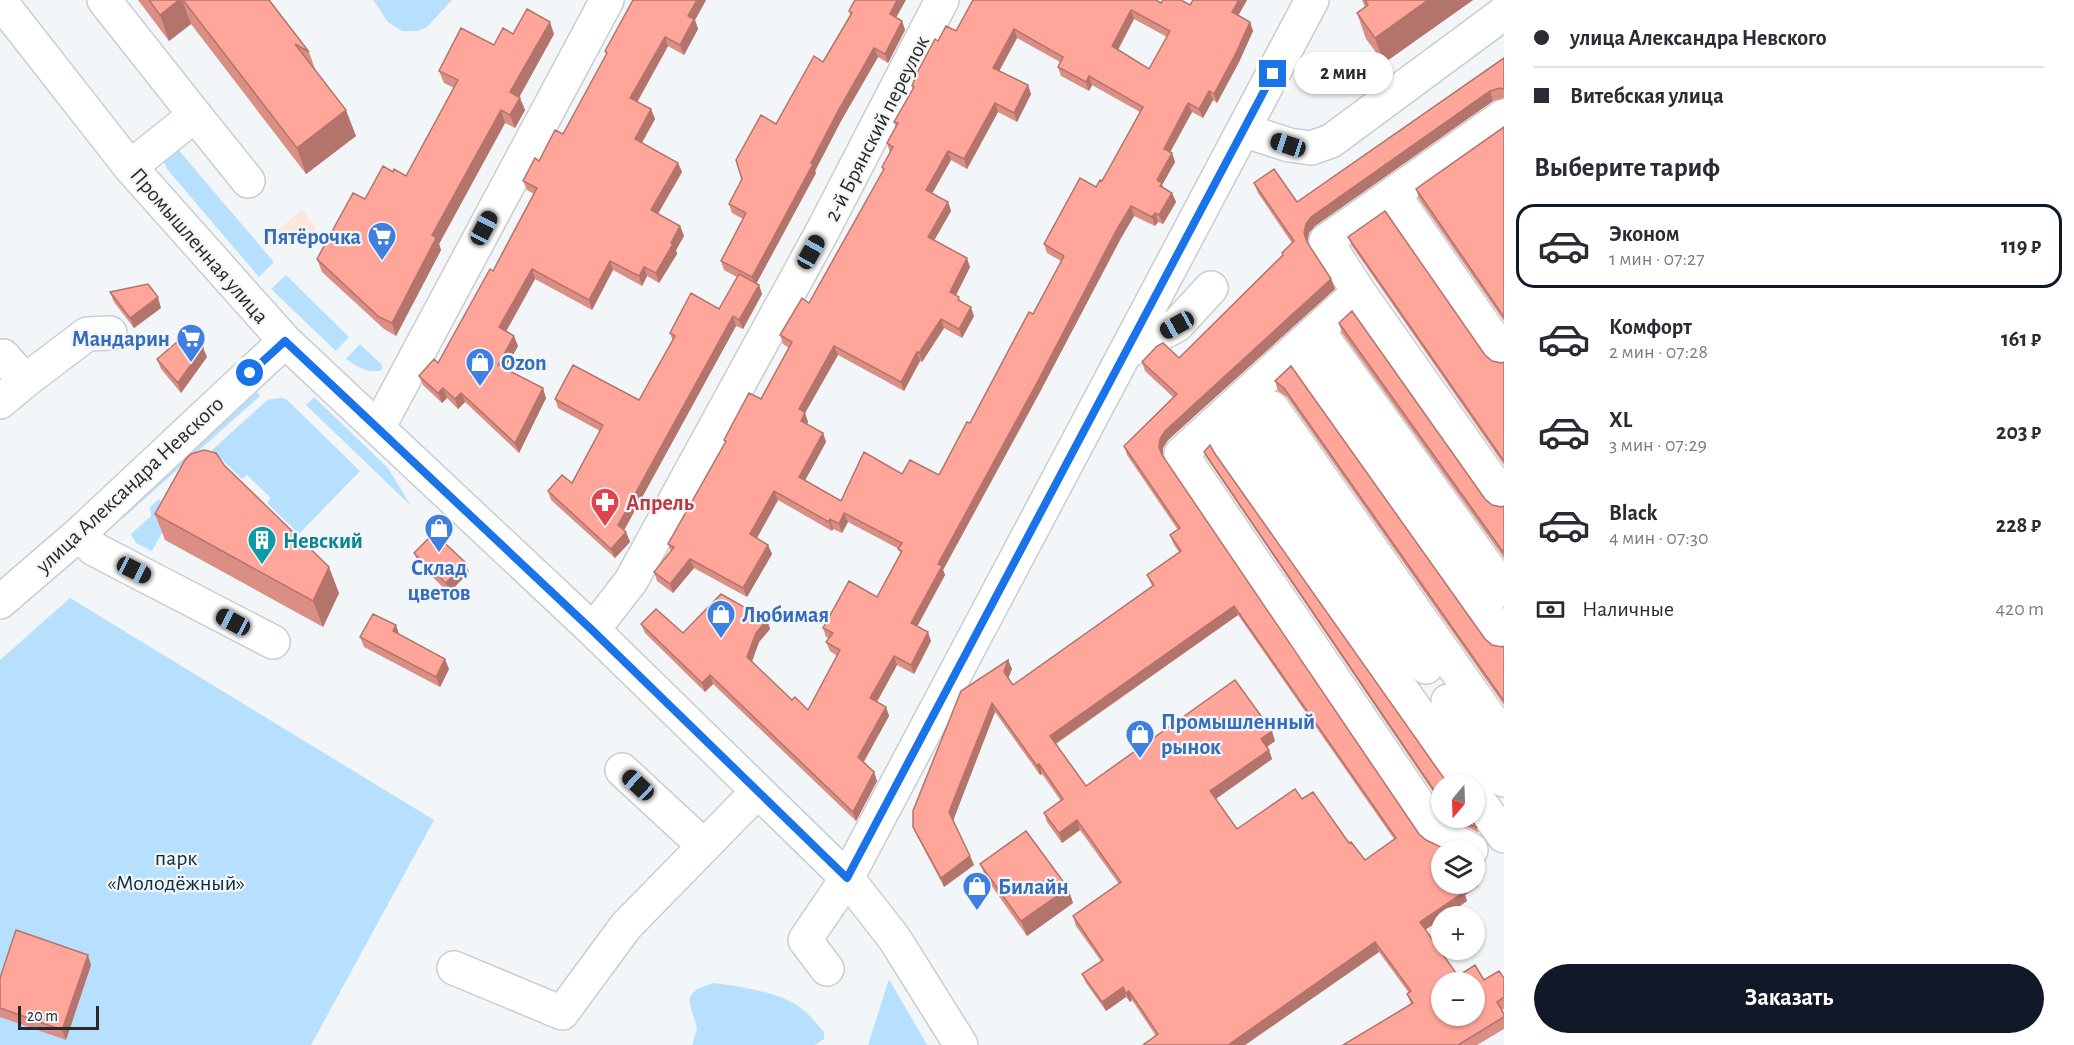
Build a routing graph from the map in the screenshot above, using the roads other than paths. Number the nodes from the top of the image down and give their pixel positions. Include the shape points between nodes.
1 (104, 0) edge
2 (607, 0) edge
3 (942, 0) edge
4 (1312, 0) edge
5 (0, 1) edge
6 (1504, 13) edge
7 (195, 115) junction
8 (1504, 116) edge
9 (1243, 130) junction
10 (130, 167) junction
11 (248, 181) dead end
12 (1393, 195) junction
13 (1211, 288) dead end
14 (1359, 292) junction
15 (110, 333) dead end
16 (285, 341) junction
17 (1312, 345) junction
18 (1125, 353) junction
19 (1504, 354) edge
20 (3, 356) dead end
21 (25, 381) junction
22 (0, 402) edge
23 (1234, 406) junction
24 (1272, 408) dead end
25 (378, 428) junction
26 (1230, 446) dead end
27 (1504, 498) edge
28 (79, 534) junction
29 (1504, 590) edge
30 (0, 602) edge
31 (592, 630) junction
32 (1504, 638) edge
33 (273, 642) dead end
34 (1444, 680) junction
35 (1410, 702) junction
36 (1504, 738) edge
37 (622, 770) dead end
38 (1461, 774) edge
39 (1504, 780) edge
40 (758, 791) junction
41 (1485, 809) edge
42 (1504, 836) edge
43 (1452, 840) edge
44 (704, 846) junction
45 (1504, 853) edge
46 (1485, 858) edge
47 (847, 878) junction
48 (454, 968) dead end
49 (827, 969) dead end
50 (961, 1045) edge

1 - 7 street
2 - 25 street
3 - 31 street, 2-й Брянский переулок via 822,232 637,571
4 - 9 street
5 - 10 street, Промышленная улица
6 - 9 street via 1331,141 1311,148
7 - 10 street
7 - 11 street
8 - 12 street
9 - 18 street
10 - 16 street, Промышленная улица
12 - 14 street via 1326,241
12 - 19 street
13 - 18 street via 1177,325
14 - 17 street
14 - 27 street
15 - 21 street via 87,334
16 - 25 street, Промышленная улица
16 - 28 street, улица Александра Невского
17 - 23 street
17 - 29 street
17 - 32 street
18 - 47 street
20 - 21 street
21 - 22 street
23 - 34 street
23 - 43 street via 1181,454 1438,833
24 - 34 street
25 - 31 street, Промышленная улица
26 - 35 street
28 - 30 street, улица Александра Невского
28 - 33 street via 94,549
31 - 40 street, Промышленная улица
34 - 35 street
34 - 36 street
34 - 39 street
35 - 38 street
37 - 44 street
40 - 44 street
40 - 47 street, Промышленная улица
41 - 42 street
44 - 48 street via 626,926 561,1012
45 - 46 street
47 - 49 street via 805,940
47 - 50 street, Промышленная улица via 894,938

